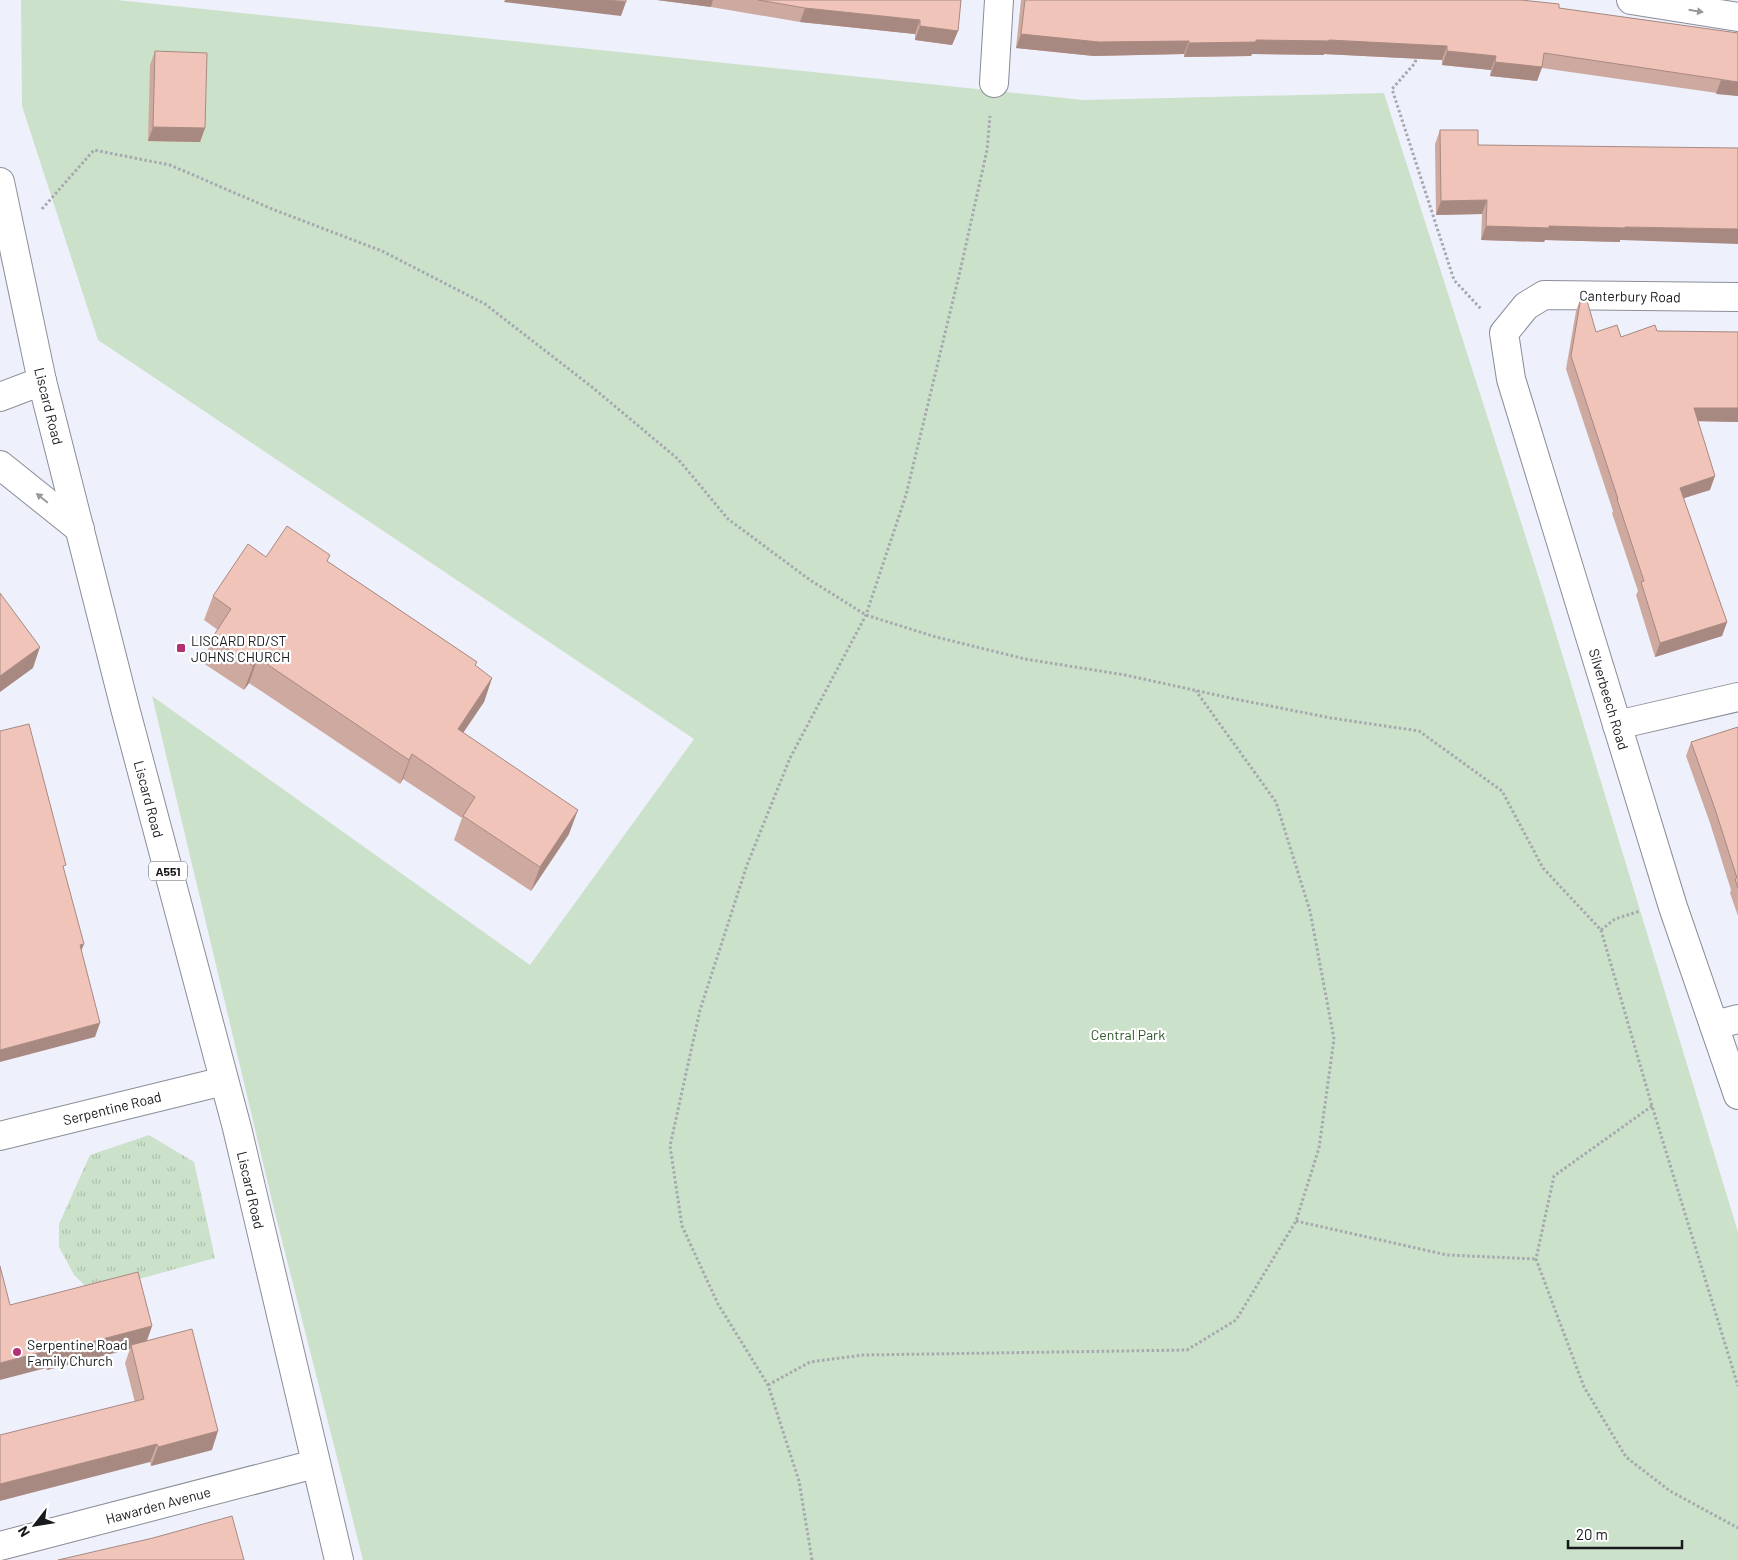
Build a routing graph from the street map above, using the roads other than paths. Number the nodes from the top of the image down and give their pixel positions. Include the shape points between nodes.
1 (999, 0) edge
2 (1630, 0) edge
3 (1738, 17) edge
4 (994, 83) road end
5 (0, 182) edge
6 (1738, 297) edge
7 (1504, 333) joint
8 (42, 381) junction
9 (0, 397) edge
10 (0, 465) edge
11 (80, 529) junction
12 (1738, 697) edge
13 (1617, 725) junction
14 (1726, 1022) edge
15 (224, 1081) junction
16 (1738, 1095) edge
17 (0, 1136) edge
18 (315, 1464) junction
19 (0, 1546) edge
20 (339, 1560) edge

1 - 4 street
2 -> 3 street
5 - 8 street, Liscard Road / A551
6 - 7 street, Canterbury Road via 1544,295 1526,306
7 - 13 street, Silverbeech Road via 1511,379
8 - 9 street
8 - 11 street, Liscard Road / A551
11 -> 10 street
11 - 15 street, Liscard Road / A551 via 124,708
12 - 13 street
13 - 14 street, Silverbeech Road via 1673,907
14 - 16 street, Silverbeech Road
15 - 17 street, Serpentine Road
15 - 18 street, Liscard Road / A551
18 - 19 street, Hawarden Avenue
18 - 20 street, Liscard Road / A551

